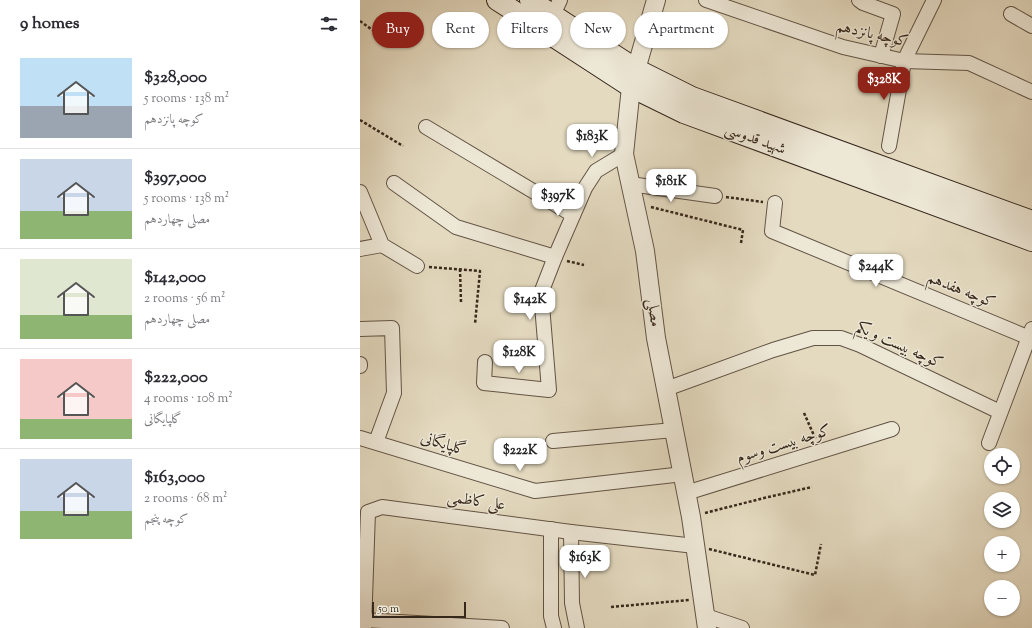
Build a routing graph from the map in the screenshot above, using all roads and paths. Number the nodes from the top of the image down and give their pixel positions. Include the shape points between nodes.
1 (497, 0) edge
2 (530, 0) edge
3 (656, 0) edge
4 (706, 0) edge
5 (859, 0) edge
6 (934, 0) edge
7 (556, 7) edge
8 (1010, 14) dead end
9 (360, 20) edge
10 (1032, 26) edge
11 (372, 29) edge
12 (881, 56) junction
13 (904, 61) junction
14 (634, 78) junction
15 (1032, 92) edge
16 (360, 120) edge
17 (426, 127) dead end
18 (403, 146) dead end
19 (889, 146) dead end
20 (624, 154) junction
21 (394, 183) dead end
22 (630, 184) junction
23 (360, 192) edge
24 (715, 196) joint
25 (635, 203) junction
26 (775, 203) joint
27 (573, 215) junction
28 (1032, 221) edge
29 (1032, 241) edge
30 (742, 243) dead end
31 (382, 245) junction
32 (360, 249) edge
33 (555, 257) junction
34 (584, 265) dead end
35 (417, 266) joint
36 (460, 270) junction
37 (461, 302) dead end
38 (475, 324) dead end
39 (360, 329) edge
40 (1031, 335) edge
41 (485, 362) dead end
42 (666, 390) junction
43 (1000, 412) junction
44 (804, 413) dead end
45 (892, 429) dead end
46 (674, 430) junction
47 (360, 438) edge
48 (553, 441) dead end
49 (376, 442) junction
50 (989, 443) dead end
51 (821, 451) junction
52 (683, 474) junction
53 (812, 487) dead end
54 (686, 493) junction
55 (691, 517) junction
56 (551, 529) junction
57 (571, 532) junction
58 (821, 544) dead end
59 (695, 546) junction
60 (363, 574) edge
61 (611, 607) dead end
62 (705, 615) edge
63 (364, 624) edge
64 (573, 627) edge
65 (502, 628) edge
66 (554, 628) edge
67 (742, 628) edge

1 - 14 main road, شهید قدوسی
2 - 7 main road, شهید قدوسی
3 - 14 street, مصلی
4 - 12 street, کوچه پانزدهم via 843,47
5 - 12 street via 892,14
6 - 13 street
7 - 14 main road, شهید قدوسی
8 - 10 street
9 - 11 path
12 - 13 street, کوچه پانزدهم
13 - 15 street, کوچه پانزدهم via 969,63
13 - 19 street
14 - 20 street, مصلی
14 - 28 main road, شهید قدوسی
14 - 29 main road, شهید قدوسی via 684,114
16 - 18 path
17 - 27 street
20 - 22 street, مصلی
20 - 27 street via 596,171
21 - 33 street via 456,227
22 - 24 street
22 - 25 street, مصلی
23 - 31 street
24 - 26 path
25 - 30 path via 743,230
25 - 42 street, مصلی via 645,251 656,338
26 - 40 street, کوچه هفدهم via 772,231
27 - 33 street
31 - 32 street
31 - 35 street
33 - 34 path
33 - 41 street via 541,293 549,390 484,383
35 - 36 path
36 - 37 path
36 - 38 path via 480,271
39 - 49 street via 392,328 394,393
40 - 43 street
42 - 43 street, کوچه بیست و یکم via 773,350 813,338 841,338
42 - 46 street, مصلی
43 - 50 street
44 - 51 path
45 - 51 street, کوچه بیست وسوم
46 - 48 street
46 - 52 street, مصلی
47 - 49 street, گلپایگانی
49 - 52 street, گلپایگانی via 535,491
51 - 54 street, کوچه بیست وسوم
52 - 54 street, مصلی
53 - 55 path
54 - 55 street, مصلی
55 - 59 street, مصلی
56 - 57 street, علی کاظمی
56 - 60 street, علی کاظمی via 382,506 368,512
56 - 66 street via 551,616
57 - 59 street, علی کاظمی
57 - 64 street
58 - 59 path via 815,576
59 - 62 street, مصلی
60 - 63 street, علی کاظمی
61 - 62 path
62 - 67 street
63 - 65 street

